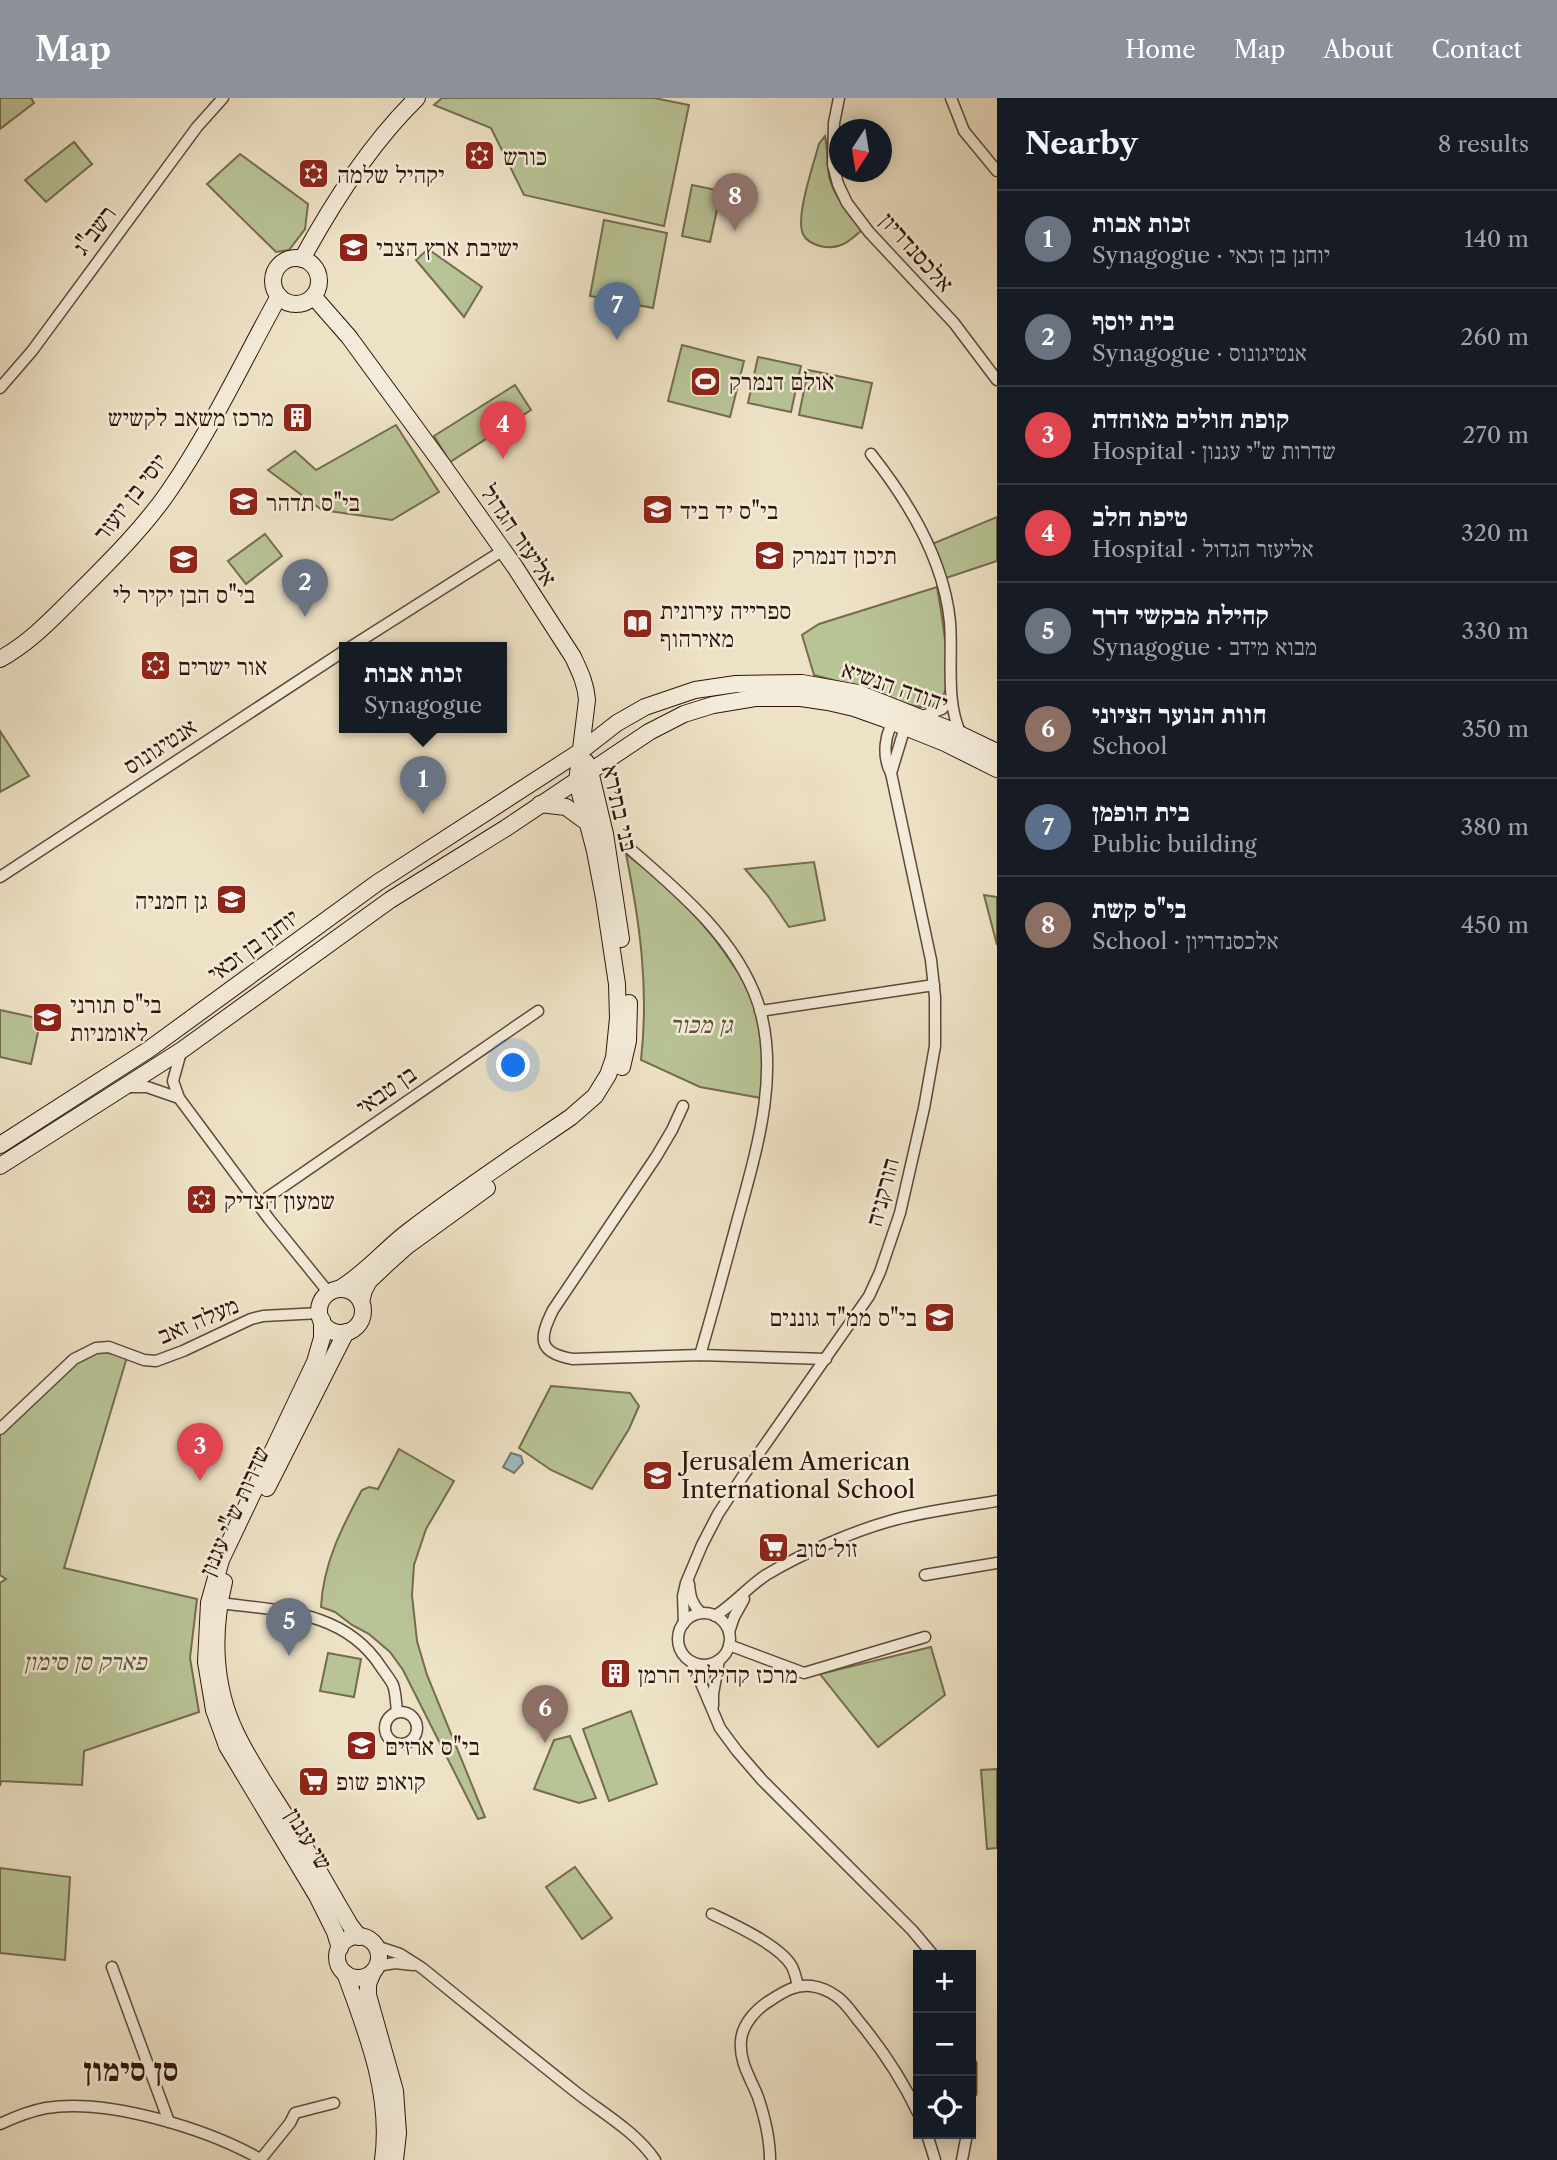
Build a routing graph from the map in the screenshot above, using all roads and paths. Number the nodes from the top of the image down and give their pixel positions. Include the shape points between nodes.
1 (223, 98) edge
2 (417, 98) edge
3 (839, 98) edge
4 (951, 98) edge
5 (997, 171) edge
6 (302, 258) junction
7 (279, 296) junction
8 (314, 297) junction
9 (997, 380) edge
10 (0, 388) edge
11 (871, 454) dead end
12 (502, 551) junction
13 (358, 642) edge
14 (339, 654) edge
15 (0, 659) edge
16 (951, 699) junction
17 (587, 700) junction
18 (905, 719) junction
19 (617, 723) junction
20 (961, 734) junction
21 (581, 751) junction
22 (997, 752) edge
23 (997, 769) edge
24 (590, 771) junction
25 (577, 782) junction
26 (540, 804) junction
27 (588, 823) junction
28 (630, 849) dead end
29 (0, 877) edge
30 (934, 985) junction
31 (538, 1011) dead end
32 (760, 1011) junction
33 (182, 1049) junction
34 (124, 1088) junction
35 (179, 1098) junction
36 (683, 1106) dead end
37 (0, 1145) edge
38 (0, 1166) edge
39 (258, 1204) junction
40 (334, 1291) junction
41 (361, 1303) junction
42 (321, 1317) junction
43 (346, 1332) junction
44 (700, 1355) junction
45 (825, 1359) junction
46 (0, 1429) edge
47 (997, 1501) edge
48 (997, 1563) edge
49 (690, 1571) junction
50 (925, 1575) dead end
51 (751, 1588) junction
52 (220, 1603) junction
53 (701, 1613) junction
54 (715, 1616) junction
55 (684, 1623) junction
56 (729, 1632) junction
57 (925, 1637) dead end
58 (729, 1645) junction
59 (719, 1660) junction
60 (692, 1662) junction
61 (397, 1712) dead end
62 (713, 1712) junction
63 (233, 1757) joint
64 (712, 1914) dead end
65 (359, 1937) junction
66 (376, 1946) junction
67 (340, 1948) junction
68 (929, 1950) edge
69 (112, 1968) dead end
70 (422, 1968) junction
71 (375, 1969) junction
72 (345, 1973) junction
73 (798, 1986) junction
74 (334, 2103) dead end
75 (913, 2104) edge
76 (169, 2122) junction
77 (0, 2124) edge
78 (929, 2139) edge
79 (966, 2139) edge
80 (936, 2157) edge
81 (261, 2160) edge
82 (383, 2160) edge
83 (395, 2160) edge
84 (655, 2160) edge
85 (769, 2160) edge
86 (962, 2160) edge

1 - 10 street, רשב"ג
2 - 6 street via 358,169
3 - 9 street, אלכסנדריון via 833,165 847,203 954,323
4 - 5 street via 964,131
6 - 7 street via 279,266 273,281
6 - 8 street via 319,274
7 - 8 street via 292,304
7 - 15 street, יוסי בן יועזר via 168,492 88,583 43,627
8 - 12 street, אליעזר הגדול via 349,337
11 - 16 street via 919,528 945,593 952,647
12 - 13 street
12 - 17 street, אליעזר הגדול via 573,657
14 - 29 street, אנטיגונוס
16 - 18 street via 938,712
16 - 20 street
17 - 19 street via 595,717
17 - 21 street, אליעזר הגדול
18 - 19 street, יהודה הנשיא via 858,693 802,683 695,690 645,707
18 - 20 street, יהודה הנשיא
18 - 23 street, יהודה הנשיא
18 - 24 street, יהודה הנשיא via 828,702 737,700 670,720
18 - 30 street, הורקניה via 885,750
19 - 21 street, יהודה הנשיא
20 - 22 street, יהודה הנשיא
21 - 24 street, בני בתירא
21 - 25 street, בני בתירא
21 - 37 street, יוחנן בן זכאי via 377,883 148,1050
24 - 25 street, יהודה הנשיא
24 - 41 street, בני בתירא via 607,845 626,977 629,1033 620,1074 587,1116 388,1262 369,1281
25 - 26 street, יהודה הנשיא
25 - 27 street, בני בתירא
26 - 27 street via 566,807
26 - 33 street, יוחנן בן זכאי via 390,900
27 - 40 street, בני בתירא via 618,1000 616,1048 605,1082 571,1117 435,1211 353,1281
28 - 32 street via 714,929 747,979
30 - 32 street
30 - 45 street, הורקניה via 934,1046 925,1108 900,1213 869,1296
31 - 39 street, בן טבאי
32 - 44 street via 766,1032 765,1103
33 - 34 street, יוחנן בן זכאי
33 - 35 street via 173,1081
34 - 35 street via 147,1087
34 - 38 street, יוחנן בן זכאי
35 - 39 street
36 - 44 street via 656,1157 553,1310 542,1335 557,1357
39 - 40 street
40 - 41 street via 352,1292
40 - 42 street via 322,1302
41 - 43 street via 360,1322
42 - 43 street via 332,1330
42 - 46 street, מעלה זאב via 251,1319 156,1361 110,1347 96,1348 74,1359
42 - 63 street, שדרות ש"י עגנון via 322,1338 315,1362 213,1582 206,1640 210,1690 220,1730
43 - 52 street, שדרות ש"י עגנון via 240,1541
44 - 45 street
45 - 49 street, הורקניה via 743,1476
47 - 51 street via 862,1530 790,1562
48 - 50 street
49 - 53 street via 690,1597
49 - 55 street, הורקניה via 683,1596
51 - 54 street
51 - 56 street
52 - 61 street via 290,1612 339,1626 376,1658 394,1686
52 - 65 street, שדרות ש"י עגנון via 217,1669 235,1731
53 - 54 street
53 - 55 street
54 - 56 street
55 - 60 street via 679,1644
56 - 58 street
57 - 58 street via 804,1673
58 - 59 street
59 - 60 street
59 - 62 street
60 - 62 street
62 - 68 street via 720,1728 762,1780
63 - 67 street, שי עגנון via 317,1896
64 - 73 street via 783,1955 792,1965
65 - 66 street
65 - 67 street
66 - 70 street
66 - 71 street
67 - 72 street via 338,1961
69 - 76 street
70 - 71 street via 402,1962
70 - 84 street via 634,2137
71 - 72 street via 361,1978
71 - 83 street via 368,1995 398,2112
72 - 82 street via 380,2081 386,2127
73 - 75 street via 824,1990 848,2007 893,2066
73 - 85 street via 765,2003 751,2016 740,2039 745,2067 766,2121
74 - 81 street via 295,2113
76 - 77 street via 122,2111 66,2107 27,2113
76 - 81 street
78 - 80 street
79 - 86 street

